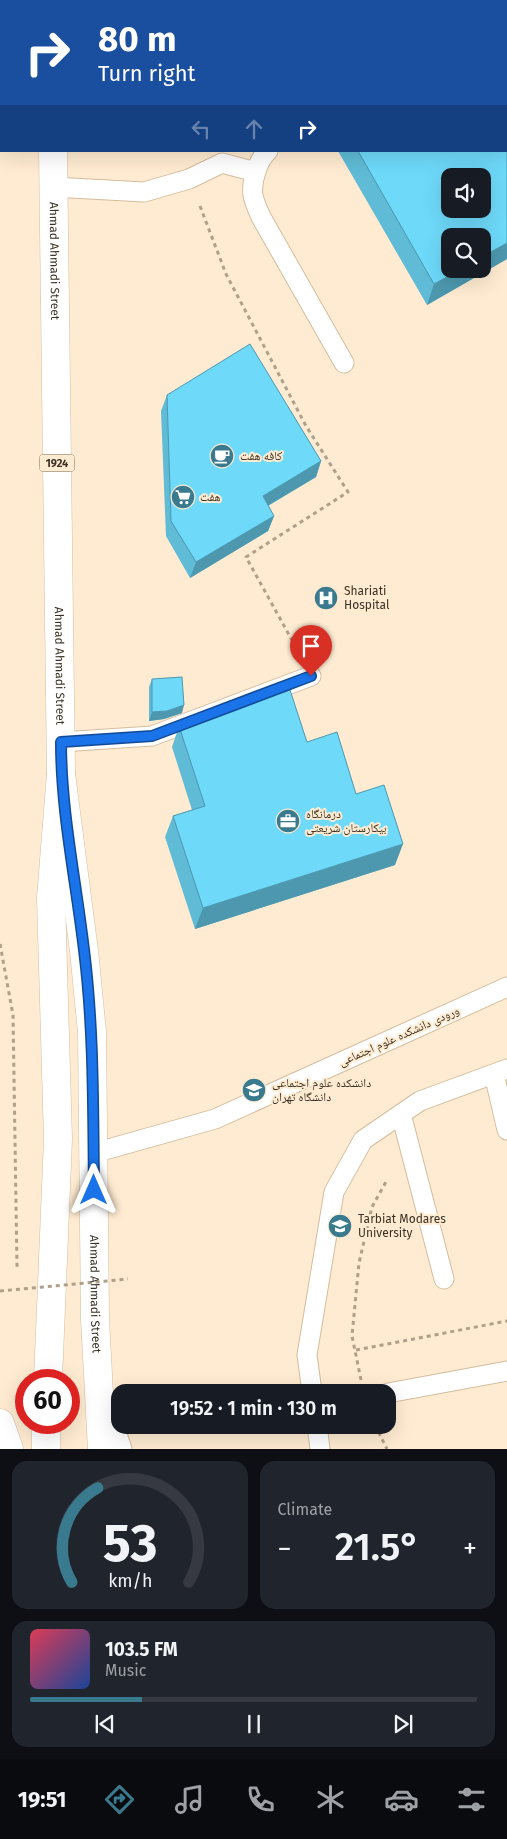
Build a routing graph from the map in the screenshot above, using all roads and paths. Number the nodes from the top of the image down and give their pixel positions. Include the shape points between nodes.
1 (53, 152) edge
2 (267, 152) edge
3 (256, 172) junction
4 (190, 180) junction
5 (53, 186) junction
6 (344, 363) dead end
7 (311, 676) joint
8 (61, 742) junction
9 (61, 774) junction
10 (0, 944) edge
11 (507, 988) edge
12 (500, 1072) edge
13 (401, 1114) junction
14 (507, 1130) edge
15 (408, 1142) junction
16 (94, 1152) junction
17 (17, 1274) dead end
18 (444, 1279) dead end
19 (128, 1280) dead end
20 (17, 1284) dead end
21 (0, 1291) edge
22 (17, 1294) dead end
23 (507, 1321) edge
24 (356, 1350) junction
25 (48, 1369) edge
26 (507, 1370) edge
27 (99, 1380) junction
28 (311, 1384) edge
29 (362, 1384) dead end
30 (396, 1392) edge
31 (0, 1423) edge
32 (46, 1434) edge
33 (318, 1434) edge
34 (380, 1434) edge
35 (8, 1449) edge
36 (46, 1449) edge
37 (102, 1449) edge
38 (122, 1449) edge
39 (320, 1449) edge
40 (387, 1449) edge

1 - 5 main road, Ahmad Ahmadi Street / 1924
2 - 3 lane
3 - 4 lane via 222,163
3 - 6 lane via 253,194 261,217
4 - 5 lane via 144,192
4 - 7 path via 226,274 306,426 348,492 246,557
5 - 8 main road, Ahmad Ahmadi Street / 1924
7 - 8 lane via 152,736
8 - 9 main road, Ahmad Ahmadi Street / 1924
9 - 16 main road, Ahmad Ahmadi Street / 1924 via 91,1023
9 - 25 main road via 51,898 58,1139
10 - 17 path via 13,1015
11 - 16 lane, ورودی دانشکده علوم اجتماعی via 215,1119
12 - 13 lane via 420,1101
12 - 14 lane
13 - 15 lane
13 - 28 lane via 364,1140 334,1192 307,1355
15 - 18 lane
15 - 24 path via 372,1208 359,1263 352,1336
16 - 27 main road, Ahmad Ahmadi Street / 1924 via 95,1319
19 - 21 path, bridge
20 - 22 path
23 - 24 path
24 - 29 path
26 - 30 lane
27 - 37 main road, Ahmad Ahmadi Street / 1924
27 - 38 lane
31 - 35 main road
32 - 36 main road
33 - 39 lane
34 - 40 path

